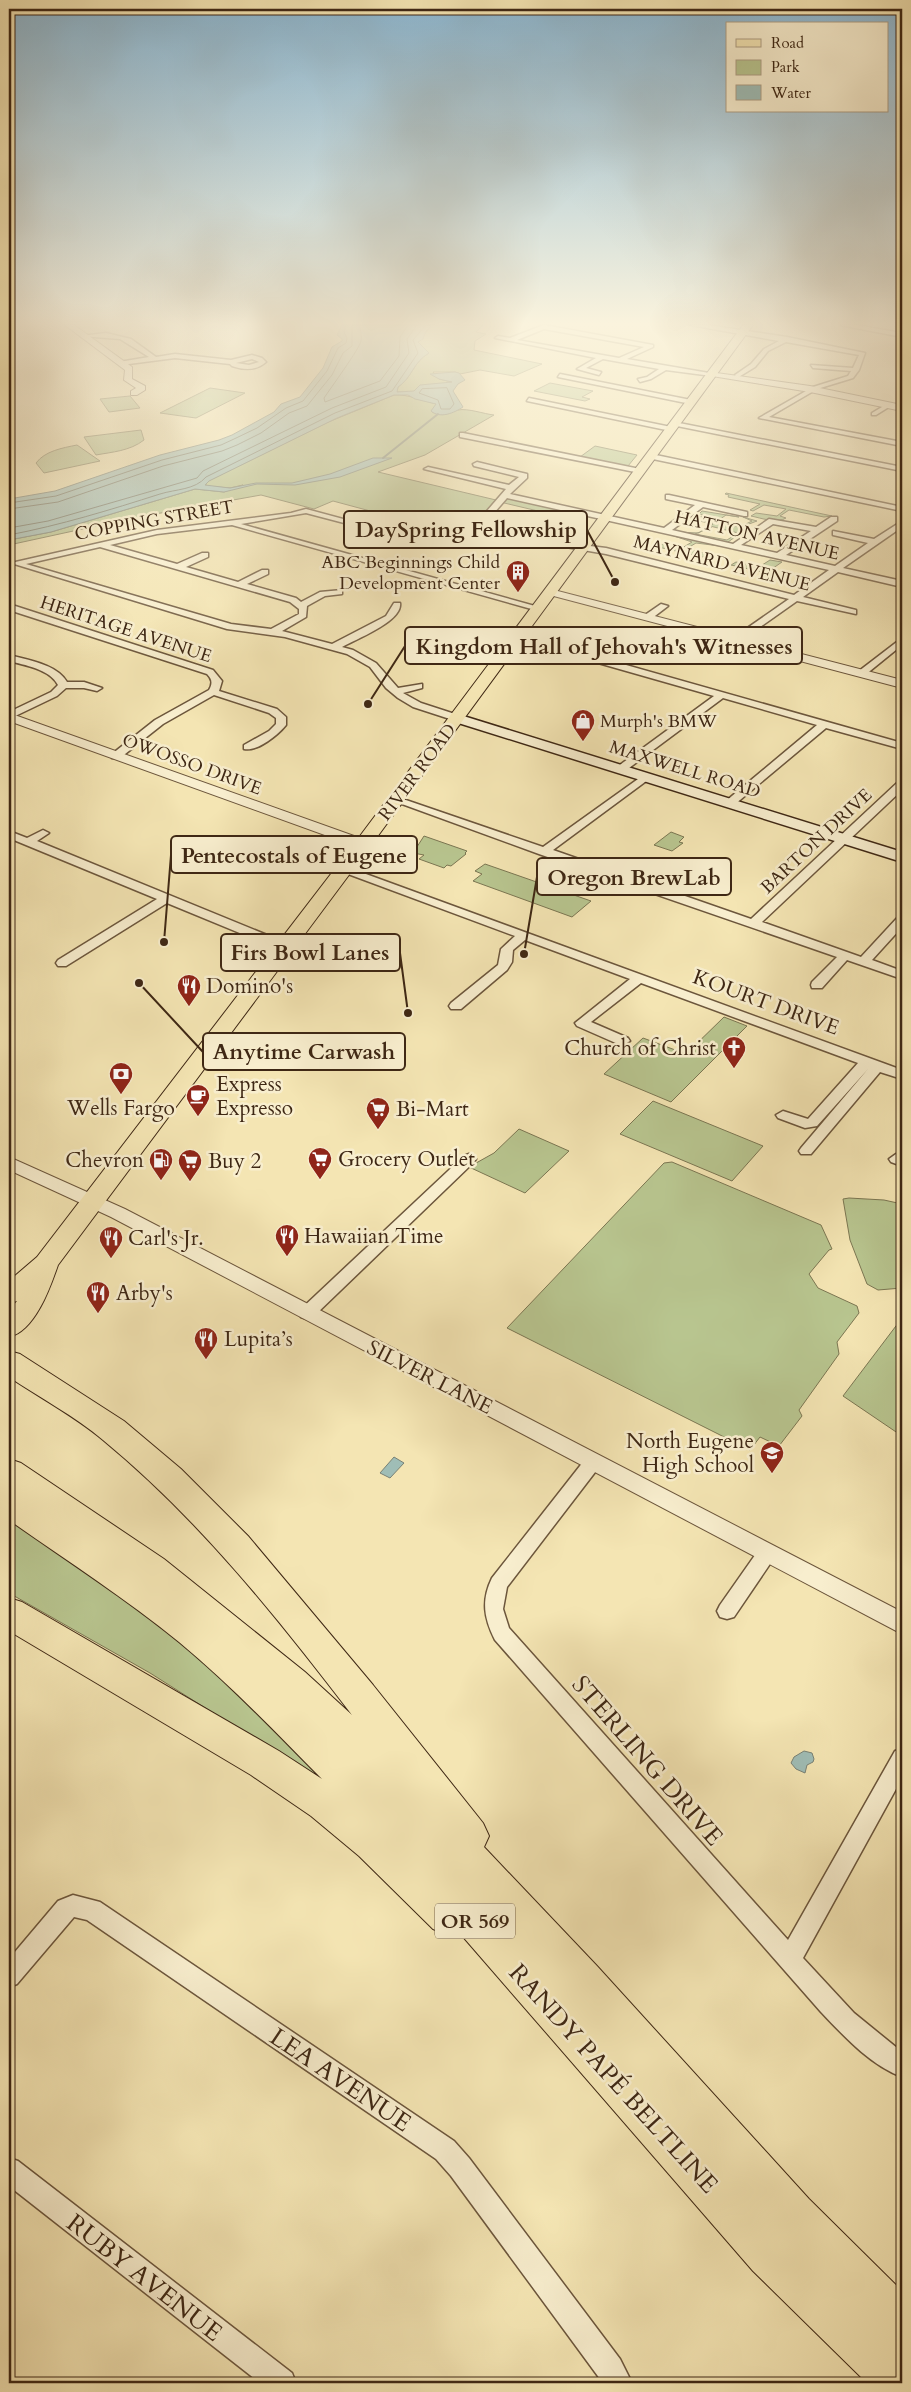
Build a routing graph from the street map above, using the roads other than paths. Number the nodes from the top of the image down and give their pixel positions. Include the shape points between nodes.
1 (469, 437) edge
2 (666, 437) edge
3 (725, 437) edge
4 (862, 437) edge
5 (902, 444) edge
6 (651, 456) junction
7 (477, 464) dead end
8 (428, 469) dead end
9 (902, 469) edge
10 (640, 471) junction
11 (508, 491) junction
12 (669, 497) dead end
13 (702, 504) junction
14 (902, 509) edge
15 (744, 514) dead end
16 (605, 518) junction
17 (834, 519) dead end
18 (229, 523) junction
19 (902, 523) edge
20 (818, 530) junction
21 (666, 531) junction
22 (836, 533) dead end
23 (875, 542) junction
24 (432, 544) dead end
25 (99, 545) junction
26 (735, 546) junction
27 (583, 548) junction
28 (205, 555) dead end
29 (779, 556) junction
30 (12, 564) edge
31 (178, 567) junction
32 (837, 569) junction
33 (265, 572) dead end
34 (902, 584) edge
35 (238, 585) junction
36 (339, 592) dead end
37 (550, 592) junction
38 (796, 598) junction
39 (302, 605) junction
40 (397, 605) dead end
41 (664, 606) dead end
42 (9, 607) edge
43 (538, 608) junction
44 (853, 612) dead end
45 (648, 617) junction
46 (273, 632) junction
47 (517, 637) junction
48 (736, 640) junction
49 (902, 641) edge
50 (334, 647) junction
51 (9, 658) edge
52 (862, 673) junction
53 (902, 684) edge
54 (63, 685) junction
55 (419, 686) dead end
56 (97, 688) dead end
57 (213, 692) junction
58 (395, 692) junction
59 (721, 695) junction
60 (9, 716) edge
61 (457, 718) junction
62 (824, 724) junction
63 (902, 746) edge
64 (248, 747) dead end
65 (116, 756) junction
66 (621, 769) junction
67 (645, 777) junction
68 (902, 784) edge
69 (396, 800) junction
70 (730, 803) junction
71 (43, 833) dead end
72 (9, 834) edge
73 (845, 839) junction
74 (28, 842) junction
75 (363, 844) junction
76 (543, 852) junction
77 (902, 857) edge
78 (344, 869) junction
79 (166, 898) junction
80 (902, 920) edge
81 (753, 924) junction
82 (524, 935) junction
83 (286, 947) junction
84 (845, 955) junction
85 (863, 962) junction
86 (62, 963) dead end
87 (902, 975) edge
88 (639, 978) junction
89 (817, 985) dead end
90 (456, 1006) dead end
91 (623, 1041) dead end
92 (872, 1064) junction
93 (902, 1075) edge
94 (783, 1115) dead end
95 (806, 1150) dead end
96 (469, 1159) dead end
97 (9, 1163) edge
98 (94, 1201) junction
99 (46, 1263) junction
100 (9, 1294) edge
101 (306, 1313) junction
102 (9, 1328) edge
103 (9, 1362) edge
104 (593, 1462) junction
105 (9, 1472) edge
106 (9, 1503) edge
107 (767, 1553) junction
108 (727, 1611) dead end
109 (9, 1613) edge
110 (902, 1624) edge
111 (902, 1758) edge
112 (790, 1960) junction
113 (9, 1976) edge
114 (582, 1981) junction
115 (599, 2062) junction
116 (902, 2065) edge
117 (9, 2170) edge
118 (902, 2326) edge
119 (282, 2383) edge
120 (618, 2383) edge
121 (902, 2383) edge

1 - 10 street
2 - 6 main road, RIVER ROAD
3 - 9 street
4 - 5 street
6 - 10 main road, RIVER ROAD
6 - 14 street
7 - 11 street via 524,476
8 - 11 street, HATTON AVENUE
10 - 16 main road, RIVER ROAD
11 - 16 street, HATTON AVENUE
11 - 27 street, MAYNARD AVENUE via 484,523
12 - 13 street
13 - 15 street
13 - 21 street
16 - 21 street, HATTON AVENUE
16 - 27 main road, RIVER ROAD
17 - 20 street
18 - 24 street, COPPING STREET via 292,515 306,510
18 - 25 street, COPPING STREET via 157,532
18 - 43 street
19 - 23 street
20 - 26 street via 772,521
20 - 29 street
21 - 26 street, HATTON AVENUE
22 - 23 street
23 - 32 street
25 - 30 street, COPPING STREET
25 - 31 street
26 - 29 street, HATTON AVENUE
27 - 37 main road, RIVER ROAD
27 - 38 street, MAYNARD AVENUE
28 - 31 street
29 - 32 street, HATTON AVENUE
30 - 46 street via 230,627
31 - 35 street
32 - 34 street, HATTON AVENUE
32 - 38 street
33 - 35 street
35 - 39 street
36 - 39 street via 323,594
37 - 43 main road, RIVER ROAD
37 - 45 street
38 - 44 street, MAYNARD AVENUE
38 - 48 street
39 - 46 street via 303,615
40 - 50 street via 389,618
41 - 45 street
42 - 57 street, HERITAGE AVENUE via 204,669 216,678
43 - 47 main road, RIVER ROAD
45 - 48 street
46 - 50 street
47 - 59 street
47 - 61 main road, RIVER ROAD
48 - 52 street
49 - 52 street
50 - 58 street via 360,656 373,665
51 - 54 street via 54,673 61,678
52 - 53 street
54 - 56 street via 84,684
54 - 60 street via 54,694
55 - 58 street
57 - 64 street, HERITAGE AVENUE via 273,711 281,717 281,725 276,731
57 - 65 street via 159,722
58 - 61 street via 417,705
59 - 62 street
59 - 66 street
60 - 65 street, OWOSSO DRIVE
61 - 66 main road, MAXWELL ROAD
61 - 69 main road, RIVER ROAD
62 - 63 street
62 - 70 street
65 - 75 street, OWOSSO DRIVE
66 - 67 main road, MAXWELL ROAD
67 - 70 main road, MAXWELL ROAD
67 - 76 street
68 - 73 street, BARTON DRIVE
69 - 75 main road, RIVER ROAD
69 - 76 street
70 - 73 main road, MAXWELL ROAD
71 - 74 street
72 - 74 street
73 - 77 main road, MAXWELL ROAD
73 - 81 street, BARTON DRIVE
74 - 79 street
75 - 78 main road, RIVER ROAD
76 - 81 street
78 - 82 street, KOURT DRIVE
78 - 83 main road, RIVER ROAD
79 - 83 street
79 - 86 street
80 - 85 street
81 - 84 street
82 - 88 street, KOURT DRIVE
82 - 90 street via 506,950 503,967
83 - 98 main road, RIVER ROAD
84 - 85 street
84 - 89 street
85 - 87 street
88 - 91 street via 582,1024
88 - 92 street, KOURT DRIVE
92 - 93 street, KOURT DRIVE
92 - 94 street via 812,1123 805,1124
92 - 95 street
96 - 101 street
97 - 98 street, SILVER LANE
98 - 99 main road, RIVER ROAD
98 - 101 street, SILVER LANE
99 - 100 main road, RIVER ROAD
99 - 102 main road, RIVER ROAD via 34,1297
101 - 104 street, SILVER LANE
103 - 114 highway via 113,1430 169,1478 236,1546 360,1697
104 - 107 street, SILVER LANE
104 - 112 street, STERLING DRIVE via 499,1584 493,1602 494,1617 502,1634
105 - 114 highway, RANDY PAPÉ BELTLINE / OR 569 via 152,1569 292,1683 392,1777
106 - 115 highway, RANDY PAPÉ BELTLINE / OR 569 via 192,1632 281,1713 365,1796
107 - 108 street
107 - 110 street, SILVER LANE
109 - 115 highway via 265,1763 325,1803 373,1843
111 - 112 street
112 - 116 street, STERLING DRIVE via 856,2031
113 - 120 street, LEA AVENUE via 59,1914 82,1906 92,1910 444,2150 466,2175
114 - 118 highway, RANDY PAPÉ BELTLINE / OR 569 via 792,2216
115 - 121 highway, RANDY PAPÉ BELTLINE / OR 569 via 770,2254
117 - 119 street, RUBY AVENUE

